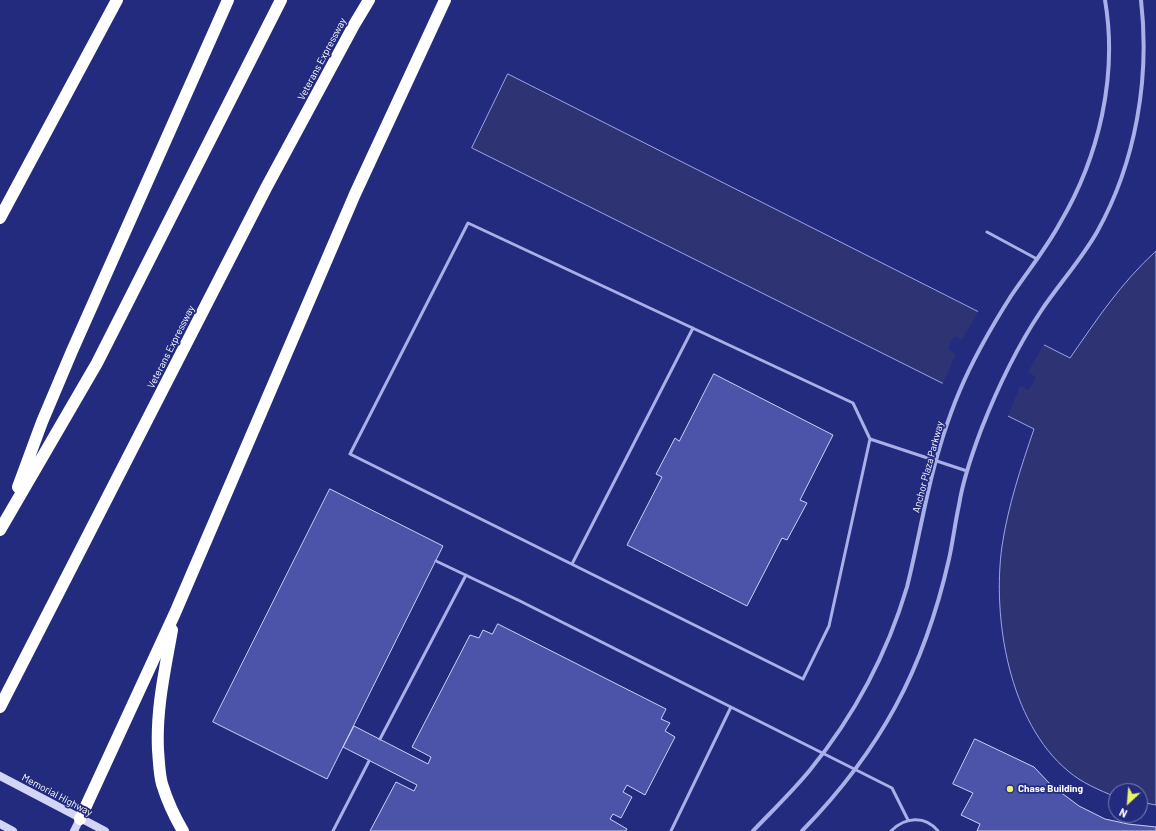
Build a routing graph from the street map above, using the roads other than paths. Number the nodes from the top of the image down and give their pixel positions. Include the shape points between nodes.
1 (117, 0) edge
2 (228, 0) edge
3 (281, 0) edge
4 (368, 0) edge
5 (445, 0) edge
6 (1105, 0) edge
7 (1140, 0) edge
8 (0, 218) edge
9 (987, 232) dead end
10 (1038, 259) junction
11 (693, 328) junction
12 (870, 439) junction
13 (936, 461) junction
14 (967, 471) junction
15 (7, 516) junction
16 (0, 530) edge
17 (436, 561) dead end
18 (572, 564) junction
19 (466, 575) junction
20 (175, 613) junction
21 (0, 707) edge
22 (731, 707) junction
23 (380, 740) dead end
24 (823, 754) junction
25 (369, 761) dead end
26 (856, 770) junction
27 (0, 776) edge
28 (80, 819) junction
29 (908, 820) junction
30 (0, 824) edge
31 (13, 831) edge
32 (74, 831) edge
33 (105, 831) edge
34 (183, 831) edge
35 (333, 831) edge
36 (671, 831) edge
37 (753, 831) edge
38 (802, 831) edge
39 (891, 831) edge
40 (938, 831) edge

1 - 8 highway
2 - 15 highway via 72,351
3 - 15 highway via 98,363
4 - 21 highway, Veterans Expressway via 266,188
5 - 20 highway via 347,212
6 - 10 street, Anchor Plaza Parkway via 1109,60 1098,135 1078,190
7 - 14 street via 1144,41 1143,80 1126,163 1096,233 1040,313 1011,363 981,430
9 - 10 lane
10 - 13 street, Anchor Plaza Parkway via 1012,295 981,346 949,418
11 - 12 lane via 853,403
11 - 18 lane
11 - 18 lane via 468,223 464,230 350,454
12 - 13 lane
12 - 18 lane via 829,626 803,679
13 - 14 lane
13 - 24 street, Anchor Plaza Parkway via 908,584 896,622 871,677 845,723
14 - 26 street via 950,558 931,627 904,692
15 - 16 highway
17 - 19 lane
19 - 22 lane
19 - 23 lane
20 - 28 highway
20 - 34 highway via 157,727 162,782 172,811
22 - 24 lane
22 - 36 lane
24 - 26 lane
24 - 37 street, Anchor Plaza Parkway
25 - 35 lane
26 - 29 lane via 892,788
26 - 38 street
27 - 28 main road, Memorial Highway
28 - 32 main road
28 - 33 main road, Memorial Highway
29 - 39 lane
29 - 40 lane via 926,822
30 - 31 main road

